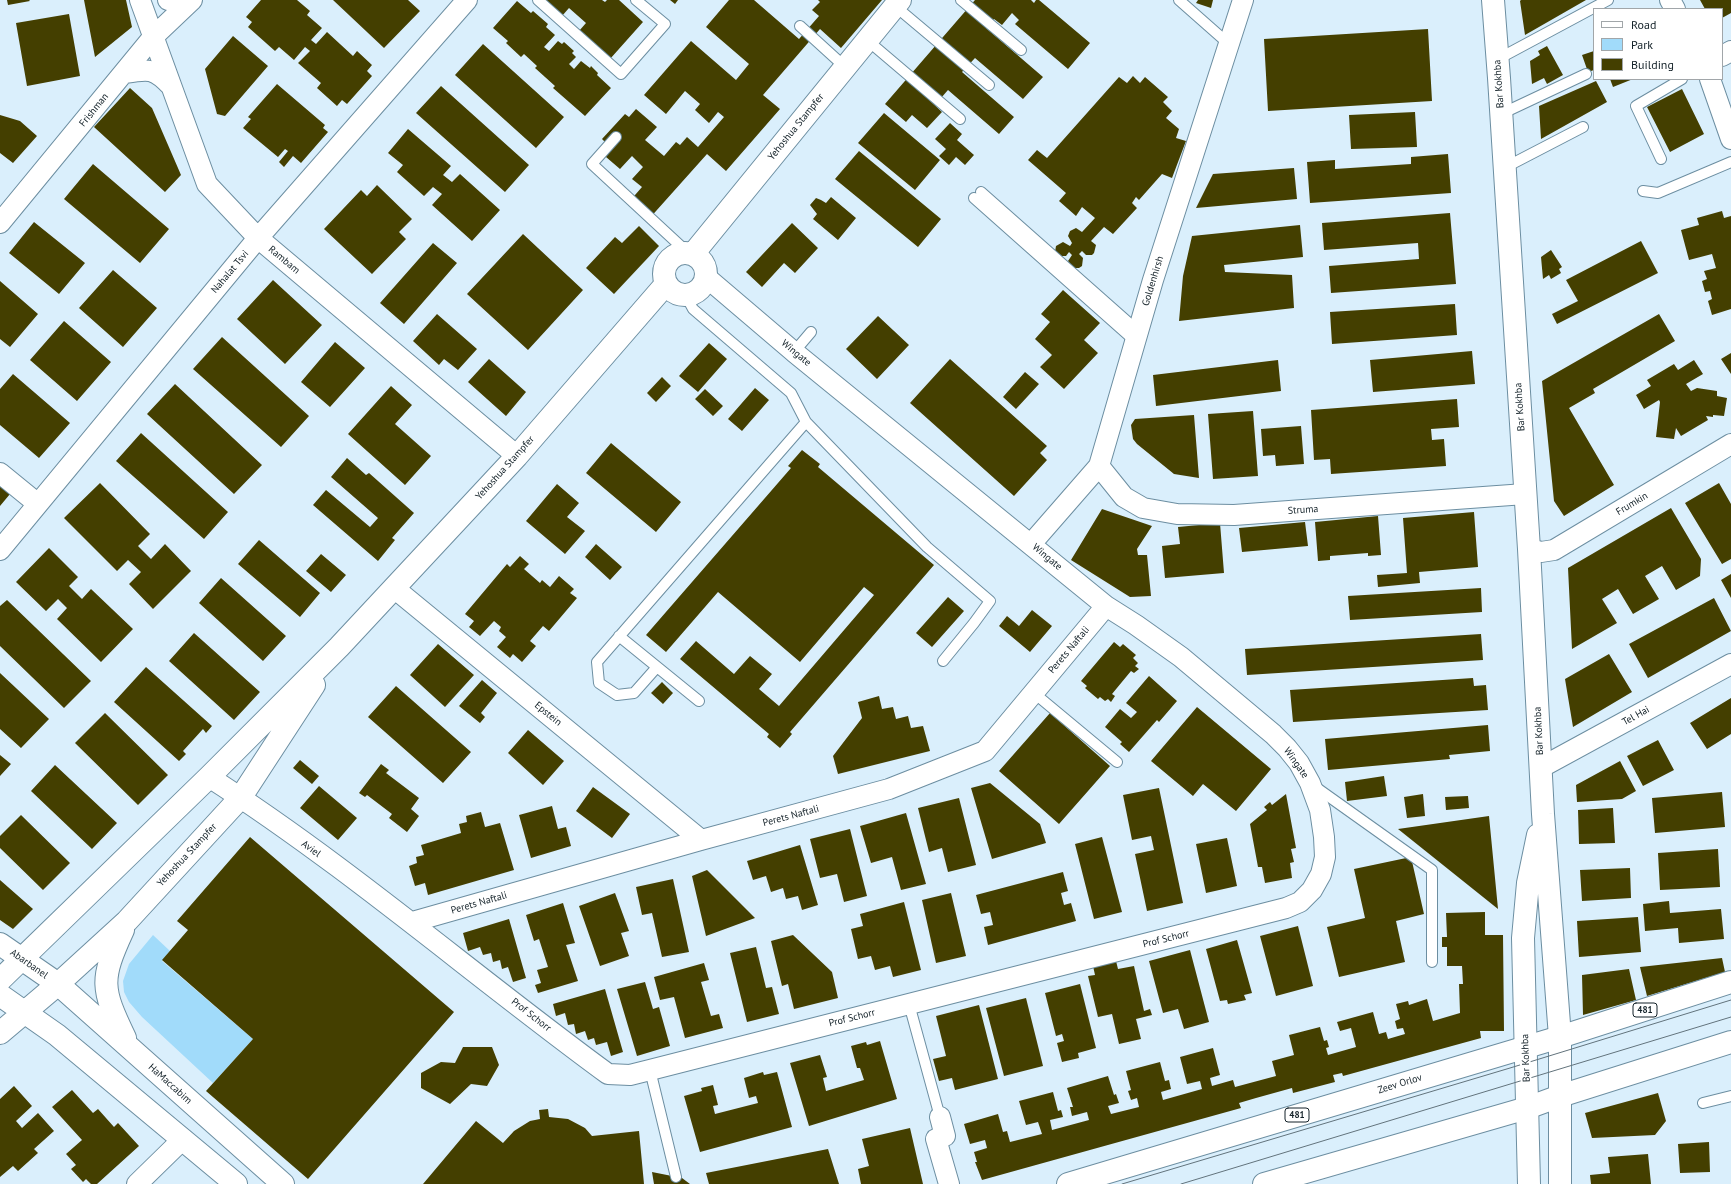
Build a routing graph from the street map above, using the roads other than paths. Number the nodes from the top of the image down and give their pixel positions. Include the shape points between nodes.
1 (140, 0) edge
2 (168, 0) edge
3 (467, 0) edge
4 (538, 0) edge
5 (636, 0) edge
6 (961, 0) edge
7 (1179, 0) edge
8 (1243, 0) edge
9 (1493, 0) edge
10 (1608, 0) edge
11 (191, 1) edge
12 (898, 3) edge
13 (1593, 8) edge
14 (1593, 8) edge
15 (800, 26) dead end
16 (154, 37) junction
17 (867, 40) junction
18 (1230, 45) junction
19 (1021, 50) dead end
20 (1498, 59) junction
21 (846, 67) junction
22 (125, 73) junction
23 (1586, 74) dead end
24 (1680, 80) edge
25 (1710, 80) edge
26 (988, 85) dead end
27 (171, 86) junction
28 (1501, 114) junction
29 (960, 119) dead end
30 (1583, 127) dead end
31 (616, 137) dead end
32 (1731, 139) edge
33 (1662, 158) dead end
34 (1731, 162) edge
35 (1504, 168) junction
36 (1643, 191) dead end
37 (978, 195) dead end
38 (0, 223) edge
39 (258, 238) junction
40 (690, 253) junction
41 (706, 276) junction
42 (666, 284) junction
43 (686, 296) junction
44 (811, 332) dead end
45 (1136, 336) junction
46 (794, 352) junction
47 (806, 422) junction
48 (1731, 444) edge
49 (517, 456) junction
50 (1099, 466) junction
51 (0, 473) edge
52 (1525, 494) junction
53 (38, 504) junction
54 (1031, 544) junction
55 (1529, 549) junction
56 (0, 550) edge
57 (394, 588) junction
58 (1106, 606) junction
59 (619, 636) junction
60 (339, 647) junction
61 (943, 660) dead end
62 (1731, 664) edge
63 (657, 667) junction
64 (1034, 692) junction
65 (699, 701) dead end
66 (1117, 762) dead end
67 (1540, 768) junction
68 (209, 777) junction
69 (1310, 783) junction
70 (240, 797) junction
71 (1543, 814) junction
72 (701, 840) junction
73 (1321, 874) joint
74 (127, 921) junction
75 (412, 922) junction
76 (0, 944) edge
77 (23, 959) junction
78 (1432, 962) dead end
79 (0, 980) edge
80 (1731, 982) edge
81 (58, 984) junction
82 (0, 995) edge
83 (909, 1004) junction
84 (24, 1013) junction
85 (0, 1033) edge
86 (1560, 1037) junction
87 (1731, 1042) edge
88 (128, 1047) junction
89 (1526, 1047) junction
90 (650, 1070) junction
91 (1560, 1096) junction
92 (1731, 1096) edge
93 (1703, 1103) dead end
94 (1527, 1108) junction
95 (940, 1117) joint
96 (182, 1139) junction
97 (676, 1177) dead end
98 (137, 1184) edge
99 (236, 1184) edge
100 (283, 1184) edge
101 (949, 1184) edge
102 (1068, 1184) edge
103 (1264, 1184) edge
104 (1529, 1184) edge
105 (1560, 1184) edge

1 - 16 street, Rambam
2 - 11 street
3 - 39 street, Nahalat Tsvi
4 - 5 lane via 621,74 665,24
6 - 19 lane
7 - 18 lane
8 - 18 street, Goldenhirsh
9 - 20 street, Bar Kokhba
10 - 14 lane
11 - 16 street, Frishman
12 - 17 street, Yehoshua Stampfer
12 - 26 lane
13 - 20 lane
15 - 21 lane
16 - 22 street, Frishman
16 - 27 street, Rambam
17 - 21 street, Yehoshua Stampfer
17 - 29 lane
18 - 45 street, Goldenhirsh
20 - 28 street, Bar Kokhba
21 - 40 street, Yehoshua Stampfer
22 - 27 street via 144,70 158,73
22 - 38 street, Frishman
23 - 28 lane
24 - 33 lane via 1636,106
25 - 32 street
27 - 39 street, Rambam via 206,184
28 - 35 street, Bar Kokhba
30 - 35 lane
31 - 40 lane via 592,164
34 - 36 lane via 1658,192
35 - 52 street, Bar Kokhba
37 - 45 lane
39 - 49 street, Rambam
39 - 53 street, Nahalat Tsvi
40 - 41 street via 703,263
40 - 42 street via 675,255 665,265 663,272
41 - 43 street via 699,290
41 - 46 street, Wingate
42 - 43 street via 672,291
42 - 49 street, Yehoshua Stampfer
43 - 47 lane via 693,309 791,393
44 - 46 lane
45 - 50 street, Goldenhirsh
46 - 54 street, Wingate
47 - 59 lane
47 - 61 lane via 927,547 990,601
48 - 55 street, Frumkin via 1554,550 1541,552
49 - 57 street, Yehoshua Stampfer
50 - 52 street, Struma via 1124,497 1143,508 1177,514 1234,515
50 - 54 street, Goldenhirsh
51 - 53 street
52 - 55 street, Bar Kokhba
53 - 56 street, Nahalat Tsvi
54 - 58 street, Wingate
55 - 67 street, Bar Kokhba
57 - 60 street, Yehoshua Stampfer
57 - 72 street, Epstein
58 - 64 street, Perets Naftali
58 - 69 street, Wingate via 1167,646 1273,734 1299,763
59 - 63 lane
59 - 63 lane via 597,662 599,683 617,695 634,693
60 - 68 street, Yehoshua Stampfer
60 - 70 street, Yehoshua Stampfer
62 - 67 street, Tel Hai
63 - 65 lane
64 - 66 lane
64 - 72 street, Perets Naftali via 985,751 889,789
67 - 71 street, Bar Kokhba
68 - 70 street, Aviel
68 - 77 street, Yehoshua Stampfer
69 - 73 street, Wingate via 1320,810 1324,837 1325,857
69 - 78 lane via 1432,870
70 - 74 street, Yehoshua Stampfer
70 - 75 street, Aviel
71 - 86 street, Bar Kokhba
71 - 89 street, Bar Kokhba via 1528,883 1523,938
72 - 75 street, Perets Naftali
73 - 83 street, Prof Schorr via 1312,890 1300,902 1286,908
74 - 81 street, Yehoshua Stampfer
74 - 88 street via 110,959 106,973 106,988 110,1007
75 - 90 street, Prof Schorr via 608,1074 630,1075
76 - 77 street, Abarbanel
77 - 79 street, Yehoshua Stampfer
77 - 81 street, Abarbanel
80 - 86 street, Zeev Orlov / 481
81 - 84 street, Yehoshua Stampfer
81 - 88 street, HaMaccabim
82 - 84 street
83 - 90 street, Prof Schorr
83 - 95 lane
84 - 85 street, Yehoshua Stampfer
84 - 96 street via 57,1035
86 - 89 street, Zeev Orlov / 481
86 - 91 street, Bar Kokhba
87 - 91 street
88 - 100 street, HaMaccabim
89 - 94 street, Bar Kokhba
89 - 102 street, Zeev Orlov / 481
90 - 97 lane
91 - 94 street
91 - 105 street, Bar Kokhba
92 - 93 lane
94 - 103 street
94 - 104 street, Bar Kokhba
95 - 101 street via 945,1136 936,1139
96 - 98 street
96 - 99 street

